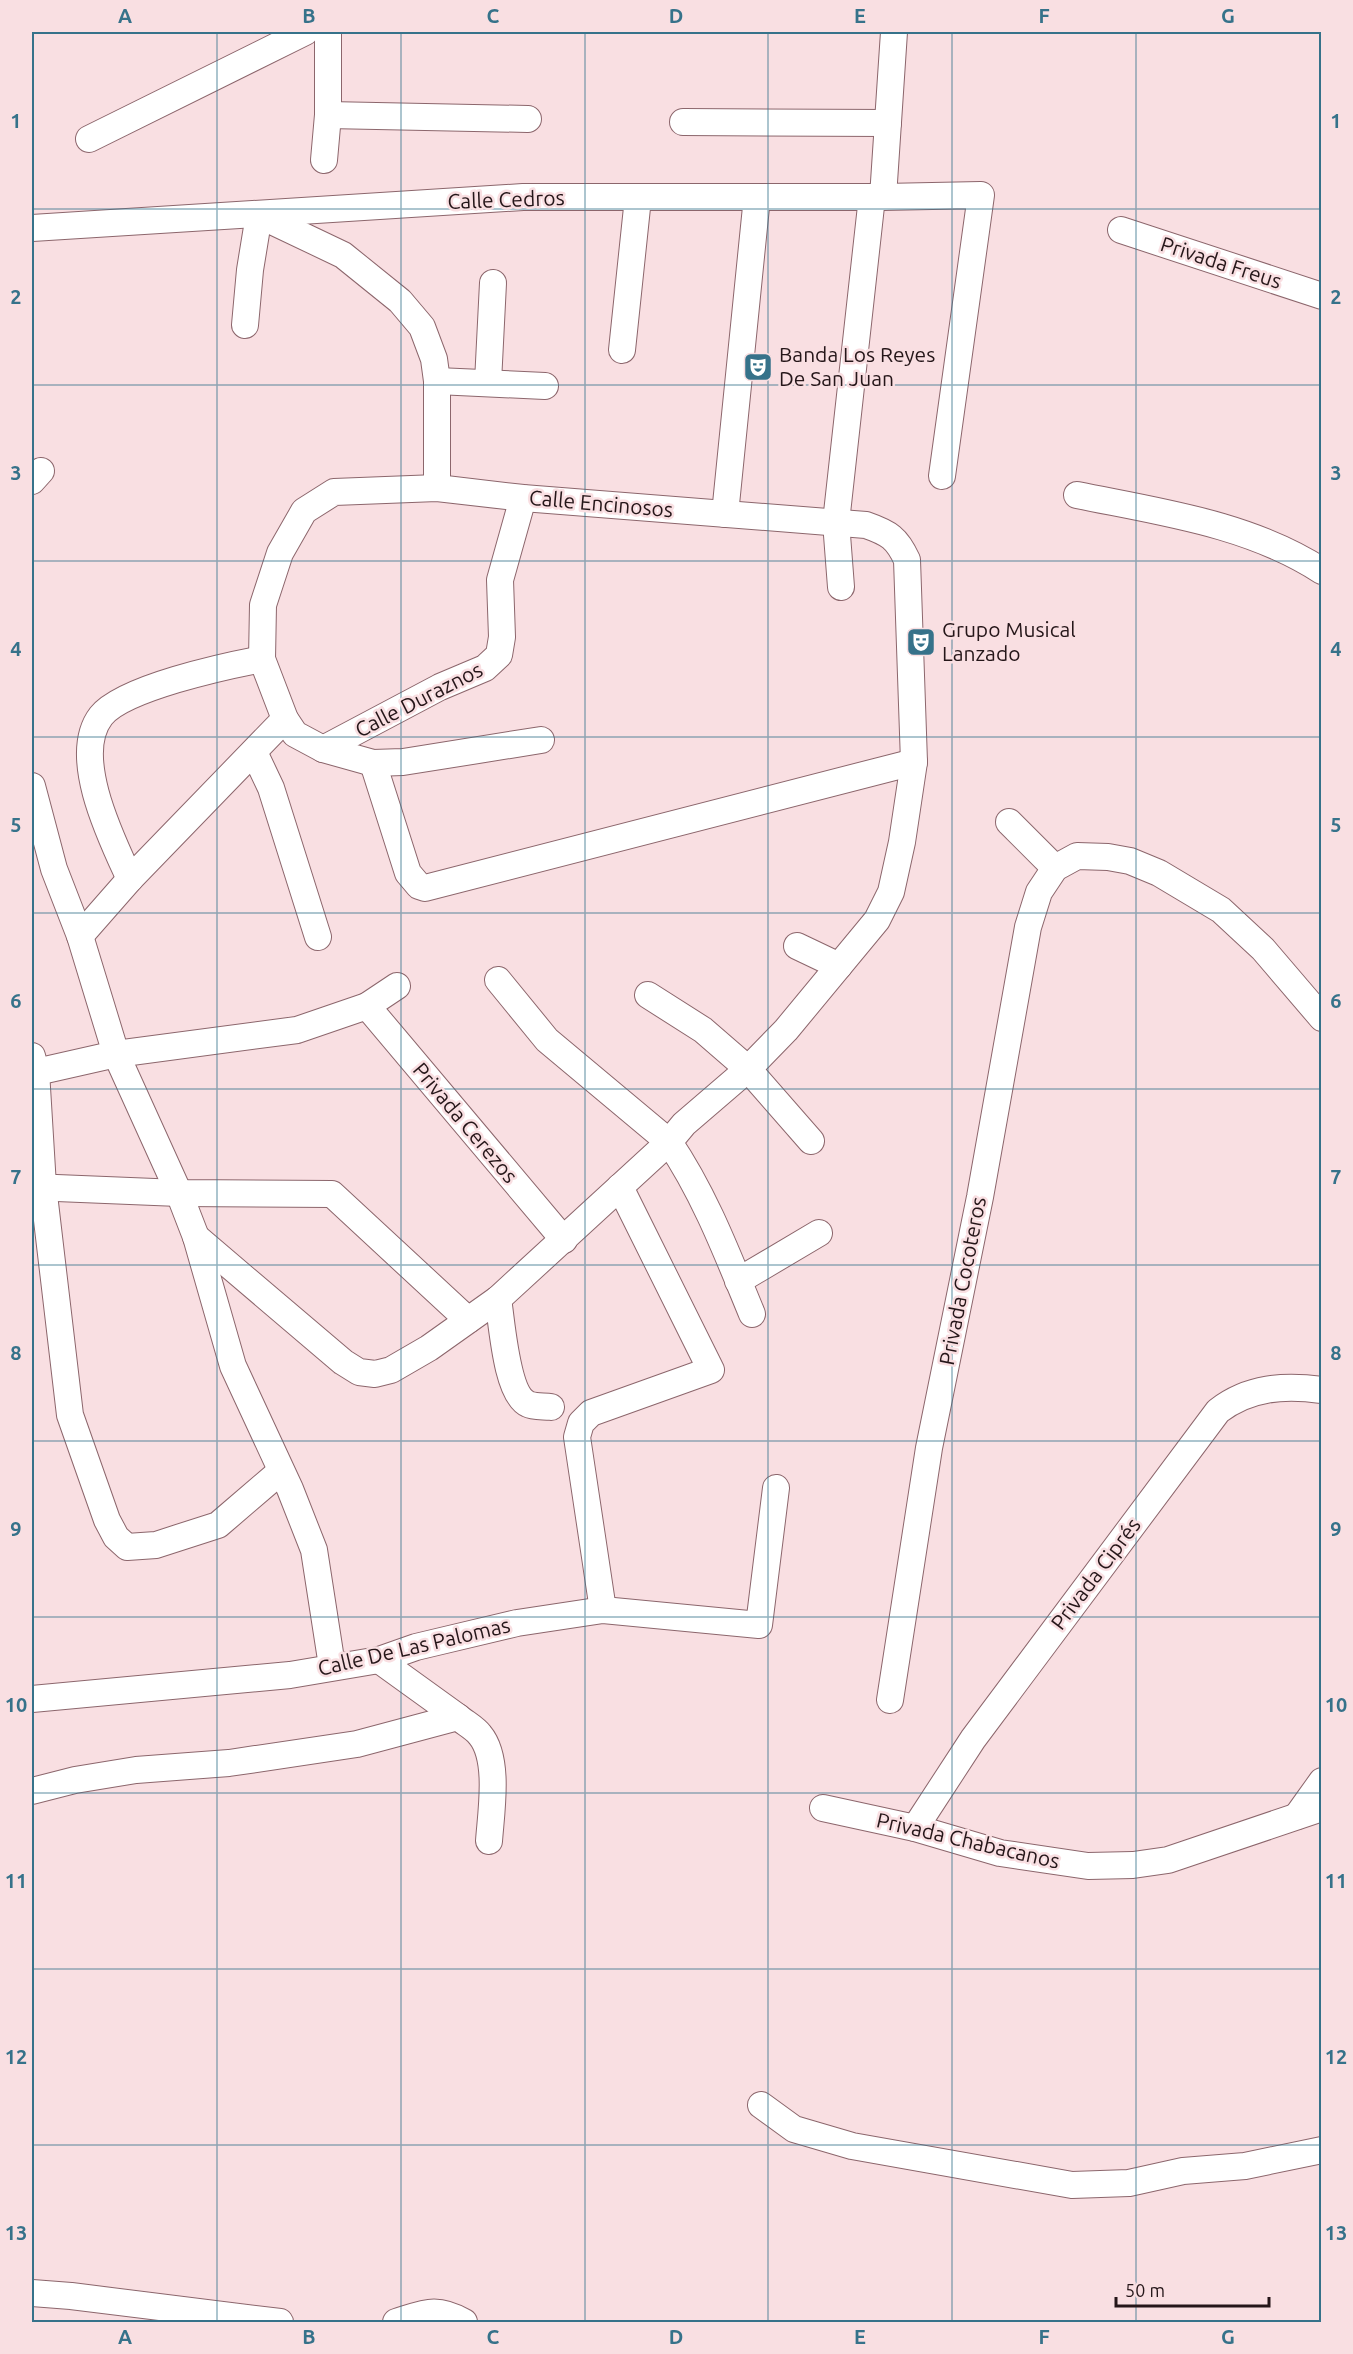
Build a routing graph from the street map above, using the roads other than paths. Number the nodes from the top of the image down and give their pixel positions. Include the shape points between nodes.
1 (305, 32) edge
2 (328, 32) edge
3 (894, 32) edge
4 (327, 115) junction
5 (528, 119) dead end
6 (683, 122) dead end
7 (888, 123) junction
8 (89, 140) dead end
9 (324, 160) dead end
10 (757, 197) junction
11 (877, 197) junction
12 (639, 198) junction
13 (259, 215) junction
14 (32, 228) edge
15 (1121, 230) dead end
16 (493, 283) dead end
17 (1322, 296) edge
18 (245, 325) dead end
19 (622, 350) dead end
20 (438, 381) junction
21 (488, 382) junction
22 (545, 386) dead end
23 (942, 476) dead end
24 (437, 488) junction
25 (1077, 495) dead end
26 (523, 498) junction
27 (725, 514) junction
28 (836, 522) junction
29 (1322, 571) edge
30 (841, 586) dead end
31 (262, 659) junction
32 (285, 719) junction
33 (541, 740) dead end
34 (323, 749) junction
35 (254, 752) junction
36 (914, 762) junction
37 (373, 763) junction
38 (32, 786) edge
39 (1009, 822) dead end
40 (1055, 868) junction
41 (130, 879) junction
42 (80, 936) junction
43 (318, 937) dead end
44 (797, 946) dead end
45 (839, 966) junction
46 (498, 980) dead end
47 (398, 986) dead end
48 (648, 995) dead end
49 (367, 1006) junction
50 (1322, 1018) edge
51 (116, 1054) junction
52 (33, 1067) edge
53 (748, 1068) junction
54 (811, 1141) dead end
55 (669, 1142) junction
56 (37, 1186) edge
57 (620, 1187) junction
58 (179, 1193) junction
59 (819, 1233) dead end
60 (196, 1237) junction
61 (564, 1240) junction
62 (738, 1281) junction
63 (498, 1299) junction
64 (752, 1314) dead end
65 (468, 1320) junction
66 (1322, 1390) edge
67 (551, 1407) dead end
68 (281, 1471) junction
69 (776, 1488) dead end
70 (603, 1610) junction
71 (379, 1660) junction
72 (332, 1666) junction
73 (32, 1699) edge
74 (890, 1700) dead end
75 (458, 1717) junction
76 (1322, 1781) edge
77 (32, 1791) edge
78 (823, 1808) dead end
79 (1322, 1808) edge
80 (1297, 1816) junction
81 (915, 1828) junction
82 (489, 1841) dead end
83 (761, 2105) dead end
84 (1322, 2150) edge
85 (32, 2293) edge
86 (280, 2322) edge
87 (396, 2322) edge
88 (464, 2322) edge

1 - 8 street
2 - 4 street
3 - 7 street
4 - 5 street
4 - 9 street
6 - 7 street
7 - 11 street
10 - 11 street, Calle Cedros
10 - 12 street, Calle Cedros
10 - 27 street
11 - 23 street, Calle Cedros via 981,195
11 - 28 street
12 - 13 street, Calle Cedros via 523,197
12 - 19 street
13 - 14 street, Calle Cedros
13 - 18 street
13 - 20 street via 343,255 400,301 422,327
15 - 17 street, Privada Freus
16 - 21 street
20 - 21 street
20 - 24 street
21 - 22 street
24 - 26 street, Calle Encinosos
24 - 31 street, Calle Encinosos via 334,492 304,511 280,553 263,605
25 - 29 street via 1219,525 1297,555
26 - 27 street, Calle Encinosos
26 - 34 street, Calle Duraznos via 500,580 499,655 484,668
27 - 28 street, Calle Encinosos
28 - 30 street
28 - 36 street, Calle Encinosos via 885,531 899,544 907,560
31 - 32 street, Calle Encinosos
31 - 41 street via 208,669 119,700 101,716 92,734 88,759 100,806
32 - 34 street via 296,734
32 - 35 street
33 - 37 street via 403,762
34 - 37 street
35 - 41 street
35 - 43 street via 271,788
36 - 37 street via 432,887 419,886 408,873
36 - 45 street, Calle Encinosos via 891,892 877,920
38 - 42 street via 54,869
39 - 40 street
40 - 50 street via 1077,856 1108,857 1159,873 1221,910 1263,949
40 - 74 street, Privada Cocoteros via 1039,892 1028,927 980,1197 929,1448
41 - 42 street
42 - 51 street
44 - 45 street
45 - 53 street, Calle Encinosos via 786,1030
46 - 55 street via 547,1040
47 - 49 street
48 - 53 street via 703,1030
49 - 51 street via 297,1030
49 - 61 street, Privada Cerezos
51 - 52 street
51 - 58 street
52 - 56 street
53 - 54 street
53 - 55 street, Calle Encinosos
55 - 57 street, Calle Encinosos
55 - 62 street via 683,1162
56 - 58 street
56 - 68 street via 70,1415 116,1537 127,1547 156,1545 218,1525
57 - 61 street, Calle Encinosos
57 - 70 street via 711,1370 591,1413 581,1423 578,1437
58 - 60 street
58 - 65 street via 333,1194
59 - 62 street
60 - 65 street, Calle Encinosos via 359,1372 391,1370
60 - 68 street via 232,1366
61 - 63 street, Calle Encinosos
62 - 64 street
63 - 65 street, Calle Encinosos
63 - 67 street via 511,1378 518,1396 528,1404
66 - 81 street, Privada Ciprés via 1272,1388 1240,1397 1218,1411 973,1739
68 - 72 street via 314,1550
69 - 70 street, Calle De Las Palomas via 759,1625
70 - 71 street, Calle De Las Palomas via 517,1623
71 - 72 street, Calle De Las Palomas
71 - 75 street
72 - 73 street, Calle De Las Palomas via 290,1675
75 - 77 street via 357,1744 229,1763 136,1770
75 - 82 street via 481,1735 489,1754 493,1773
76 - 80 street
78 - 81 street, Privada Chabacanos
79 - 80 street, Privada Chabacanos
80 - 81 street, Privada Chabacanos via 1168,1860 1133,1865 1088,1866 1045,1861
83 - 84 street via 794,2129 852,2146 1072,2185 1129,2183
85 - 86 street
87 - 88 street via 443,2312

